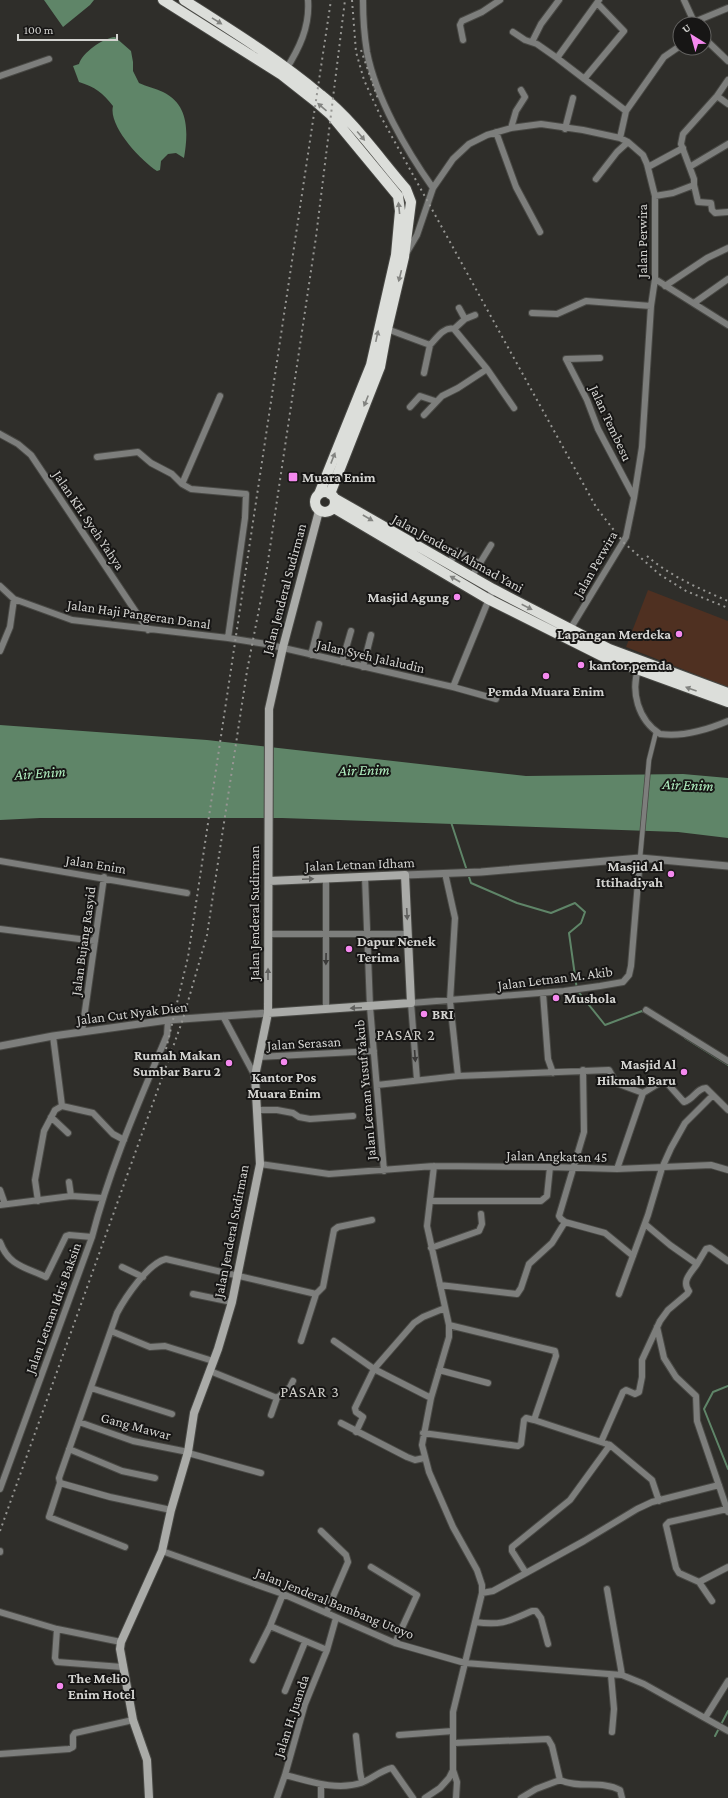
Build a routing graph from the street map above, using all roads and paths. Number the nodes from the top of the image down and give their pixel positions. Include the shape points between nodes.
1 (163, 0) edge
2 (184, 0) edge
3 (308, 0) edge
4 (363, 0) edge
5 (500, 0) edge
6 (559, 0) edge
7 (684, 0) edge
8 (598, 1) edge
9 (728, 8) edge
10 (691, 16) edge
11 (710, 16) edge
12 (513, 32) dead end
13 (463, 40) dead end
14 (532, 42) junction
15 (712, 46) edge
16 (672, 52) edge
17 (557, 58) junction
18 (49, 59) dead end
19 (728, 61) edge
20 (284, 72) junction
21 (0, 76) edge
22 (584, 79) junction
23 (728, 80) edge
24 (521, 90) dead end
25 (717, 96) junction
26 (573, 98) dead end
27 (728, 104) edge
28 (626, 112) junction
29 (511, 128) junction
30 (565, 129) junction
31 (496, 132) junction
32 (620, 138) junction
33 (628, 142) junction
34 (728, 144) edge
35 (683, 148) junction
36 (690, 166) junction
37 (648, 167) junction
38 (596, 179) dead end
39 (694, 185) junction
40 (433, 188) junction
41 (655, 196) junction
42 (728, 212) edge
43 (540, 232) dead end
44 (728, 248) edge
45 (400, 256) junction
46 (655, 279) junction
47 (728, 279) edge
48 (665, 286) junction
49 (694, 304) junction
50 (651, 306) junction
51 (459, 308) dead end
52 (532, 313) dead end
53 (475, 315) dead end
54 (465, 318) junction
55 (728, 325) edge
56 (387, 329) junction
57 (454, 329) junction
58 (430, 345) junction
59 (600, 358) dead end
60 (487, 368) junction
61 (424, 373) dead end
62 (220, 396) dead end
63 (435, 401) junction
64 (410, 407) dead end
65 (514, 408) dead end
66 (424, 415) dead end
67 (0, 434) edge
68 (97, 457) dead end
69 (182, 484) junction
70 (319, 494) junction
71 (634, 498) junction
72 (333, 500) junction
73 (319, 511) junction
74 (491, 545) dead end
75 (449, 563) junction
76 (480, 564) junction
77 (472, 576) junction
78 (0, 586) edge
79 (493, 589) junction
80 (14, 599) junction
81 (488, 599) junction
82 (319, 624) dead end
83 (148, 630) junction
84 (351, 631) dead end
85 (568, 633) junction
86 (370, 634) dead end
87 (228, 638) junction
88 (283, 647) junction
89 (0, 651) edge
90 (311, 655) junction
91 (342, 662) junction
92 (640, 665) junction
93 (363, 667) junction
94 (453, 687) junction
95 (728, 693) edge
96 (496, 699) dead end
97 (728, 702) edge
98 (728, 721) edge
99 (656, 732) junction
100 (640, 858) junction
101 (0, 861) edge
102 (728, 866) edge
103 (449, 873) junction
104 (405, 875) junction
105 (104, 877) junction
106 (365, 877) junction
107 (326, 878) junction
108 (269, 881) junction
109 (187, 892) dead end
110 (0, 929) edge
111 (268, 934) junction
112 (326, 934) junction
113 (368, 934) junction
114 (408, 934) junction
115 (95, 941) junction
116 (544, 993) junction
117 (450, 1001) junction
118 (411, 1003) junction
119 (370, 1007) junction
120 (326, 1009) junction
121 (646, 1010) dead end
122 (268, 1013) junction
123 (222, 1016) junction
124 (168, 1020) junction
125 (82, 1032) junction
126 (53, 1036) junction
127 (0, 1046) edge
128 (374, 1051) junction
129 (258, 1057) junction
130 (728, 1061) edge
131 (583, 1070) junction
132 (553, 1073) junction
133 (255, 1076) junction
134 (458, 1076) junction
135 (417, 1080) junction
136 (377, 1085) junction
137 (642, 1093) junction
138 (712, 1095) junction
139 (62, 1106) junction
140 (256, 1110) junction
141 (728, 1110) edge
142 (353, 1116) dead end
143 (51, 1117) junction
144 (68, 1132) dead end
145 (124, 1140) junction
146 (260, 1164) junction
147 (434, 1166) junction
148 (550, 1167) junction
149 (575, 1168) junction
150 (662, 1168) junction
151 (617, 1170) junction
152 (728, 1170) edge
153 (384, 1171) junction
154 (69, 1182) dead end
155 (0, 1190) edge
156 (71, 1196) junction
157 (102, 1198) junction
158 (38, 1201) junction
159 (431, 1201) junction
160 (2, 1205) edge
161 (481, 1214) dead end
162 (372, 1220) dead end
163 (565, 1222) junction
164 (644, 1224) junction
165 (92, 1237) junction
166 (0, 1242) edge
167 (431, 1248) junction
168 (633, 1256) junction
169 (728, 1261) edge
170 (697, 1264) junction
171 (122, 1267) dead end
172 (238, 1275) junction
173 (143, 1277) junction
174 (440, 1285) junction
175 (193, 1294) dead end
176 (316, 1294) junction
177 (619, 1294) dead end
178 (232, 1302) junction
179 (445, 1308) junction
180 (449, 1325) junction
181 (657, 1327) junction
182 (111, 1331) junction
183 (301, 1341) dead end
184 (334, 1341) dead end
185 (214, 1361) junction
186 (374, 1369) junction
187 (438, 1370) junction
188 (210, 1371) junction
189 (293, 1381) dead end
190 (488, 1383) dead end
191 (91, 1388) junction
192 (277, 1398) junction
193 (431, 1398) junction
194 (172, 1414) dead end
195 (271, 1415) dead end
196 (534, 1420) junction
197 (79, 1422) junction
198 (341, 1423) dead end
199 (356, 1432) junction
200 (423, 1433) junction
201 (601, 1442) junction
202 (610, 1445) junction
203 (69, 1449) junction
204 (188, 1452) junction
205 (424, 1458) junction
206 (261, 1473) dead end
207 (155, 1478) dead end
208 (60, 1483) junction
209 (719, 1485) junction
210 (0, 1489) edge
211 (659, 1501) junction
212 (727, 1508) edge
213 (171, 1510) junction
214 (321, 1531) dead end
215 (125, 1547) dead end
216 (162, 1551) junction
217 (371, 1567) dead end
218 (728, 1567) edge
219 (526, 1573) junction
220 (699, 1582) junction
221 (607, 1589) dead end
222 (482, 1593) junction
223 (282, 1594) junction
224 (712, 1601) dead end
225 (0, 1612) edge
226 (326, 1614) junction
227 (336, 1618) junction
228 (475, 1622) junction
229 (270, 1626) junction
230 (56, 1629) junction
231 (121, 1642) junction
232 (305, 1642) junction
233 (395, 1643) junction
234 (548, 1644) dead end
235 (327, 1650) junction
236 (253, 1660) dead end
237 (464, 1663) junction
238 (122, 1667) junction
239 (611, 1675) junction
240 (622, 1675) junction
241 (728, 1680) edge
242 (285, 1691) dead end
243 (704, 1718) junction
244 (133, 1720) junction
245 (453, 1731) junction
246 (727, 1731) edge
247 (612, 1732) dead end
248 (399, 1735) dead end
249 (356, 1736) dead end
250 (454, 1743) junction
251 (0, 1754) edge
252 (453, 1770) junction
253 (285, 1775) junction
254 (560, 1780) junction
255 (362, 1782) junction
256 (321, 1785) junction
257 (149, 1798) edge
258 (277, 1798) edge
259 (321, 1798) edge
260 (413, 1798) edge
261 (425, 1798) edge
262 (456, 1798) edge
263 (521, 1798) edge
264 (622, 1798) edge

1 - 20 highway
2 -> 20 highway via 261,49
3 - 20 street via 308,23 301,42
4 - 40 street via 365,38 385,104 411,157
5 - 13 street via 462,21 460,25
6 - 14 street via 541,24
7 - 10 street
8 - 17 street
8 - 22 street via 624,31
9 - 11 street
12 - 14 street
14 - 17 street
15 - 19 street
16 - 28 street via 664,57
17 - 22 street
18 - 21 street
20 - 45 highway via 333,106 406,189 411,202
22 - 28 street
23 - 25 street
24 - 29 street via 525,97 516,111
25 - 27 street
25 - 35 street via 683,134 680,141
26 - 30 street
28 - 32 street
29 - 30 street, Jalan Perwira via 540,124
29 - 31 street, Jalan Perwira
30 - 32 street, Jalan Perwira
31 - 40 street, Jalan Perwira via 469,144 453,159
31 - 43 street via 516,187
32 - 33 street, Jalan Perwira
33 - 37 street, Jalan Perwira via 643,155
33 - 38 street
34 - 36 street
35 - 36 street
35 - 37 street
36 - 39 street
37 - 41 street, Jalan Perwira
39 - 41 street
39 - 42 street via 700,203 711,203 715,213
40 - 45 street, Jalan Perwira via 417,235
41 - 46 street, Jalan Perwira
44 - 48 street via 707,258
45 -> 56 highway
70 -> 45 highway via 371,365
46 - 48 street
46 - 50 street, Jalan Perwira
47 - 49 street
48 - 49 street
49 - 55 street
50 - 52 street via 586,301 557,314
50 - 71 street, Jalan Perwira via 642,447
51 - 54 street
53 - 54 street
54 - 57 street
56 - 58 street
56 -> 72 highway via 380,367
57 - 58 street via 445,329
57 - 60 street
58 - 61 street
59 - 71 street, Jalan Tembesu via 566,359 587,400 598,429
60 - 63 street
60 - 65 street
62 - 69 street
63 - 64 street via 420,396
63 - 66 street
67 - 83 street, Jalan KH. Syeh Yahya via 31,455
68 - 69 street via 138,452 151,463 172,474
69 - 87 street via 191,489 246,494
70 - 72 highway via 324,492
70 - 73 highway via 314,503
71 - 85 street, Jalan Perwira via 626,538
72 - 73 highway via 330,512
72 -> 75 highway, Jalan Jenderal Ahmad Yani
81 -> 72 highway, Jalan Jenderal Ahmad Yani
73 - 88 main road, Jalan Jenderal Sudirman
74 - 76 street
75 - 76 street via 458,551
75 - 77 highway, Jalan Jenderal Ahmad Yani
76 - 77 street
77 - 79 highway, Jalan Jenderal Ahmad Yani
78 - 80 street, Jalan Haji Pangeran Danal
79 - 81 street
79 -> 85 highway, Jalan Jenderal Ahmad Yani
80 - 83 street, Jalan Haji Pangeran Danal via 72,620
80 - 89 street via 10,627
81 - 85 highway, Jalan Jenderal Ahmad Yani
81 - 94 street
82 - 90 street
83 - 87 street, Jalan Haji Pangeran Danal
84 - 91 street
85 - 92 highway via 604,657
86 - 93 street
87 - 88 street, Jalan Haji Pangeran Danal
88 - 90 street, Jalan Syeh Jalaludin
88 - 108 main road, Jalan Jenderal Sudirman via 269,709
90 - 91 street, Jalan Syeh Jalaludin
91 - 93 street, Jalan Syeh Jalaludin
92 - 95 highway
97 -> 92 highway
92 - 99 street via 634,684 637,700 647,722
93 - 94 street, Jalan Syeh Jalaludin
94 - 96 street, Jalan Syeh Jalaludin
98 - 99 street via 704,730 669,736
99 - 100 street via 649,760
100 - 102 street, Jalan Letnan Idham
100 - 103 street, Jalan Letnan Idham
100 - 116 street, Jalan Letnan M. Akib via 629,976 623,982
101 - 105 street, Jalan Enim
103 - 104 street, Jalan Letnan Idham
103 - 117 street via 455,918
104 - 106 main road, Jalan Letnan Idham
104 -> 114 main road
105 - 109 street, Jalan Enim
105 - 115 street, Jalan Bujang Rasyid
106 - 107 main road, Jalan Letnan Idham
106 - 113 street, Jalan Letnan Yusuf Yakub
108 -> 107 main road, Jalan Letnan Idham
107 - 112 street
108 - 111 main road, Jalan Jenderal Sudirman
110 - 115 street
111 - 112 street
122 -> 111 main road, Jalan Jenderal Sudirman
112 - 113 street
112 -> 120 street
113 - 114 street
113 - 119 street, Jalan Letnan Yusuf Yakub
114 - 118 main road
115 - 125 street, Jalan Bujang Rasyid
116 - 117 street, Jalan Letnan M. Akib
116 - 132 street via 548,1059
117 - 118 street, Jalan Letnan M. Akib
117 - 134 street
118 - 119 main road
118 -> 135 street
119 -> 120 main road
119 - 128 street, Jalan Letnan Yusuf Yakub
120 - 122 main road
121 - 130 street
122 - 123 street, Jalan Cut Nyak Dien
122 - 129 main road, Jalan Jenderal Sudirman
123 - 124 street, Jalan Cut Nyak Dien
123 - 133 street
124 - 125 street, Jalan Cut Nyak Dien
124 - 145 street via 167,1035
125 - 126 street, Jalan Cut Nyak Dien
126 - 127 street, Jalan Cut Nyak Dien
126 - 139 street
128 - 129 street, Jalan Serasan
128 - 136 street, Jalan Letnan Yusuf Yakub
129 - 133 main road, Jalan Jenderal Sudirman
131 - 132 street
131 - 137 street via 609,1070 616,1083
131 - 149 street via 584,1132
132 - 134 street
133 - 140 main road, Jalan Jenderal Sudirman
134 - 135 street
135 - 136 street
136 - 153 street, Jalan Letnan Yusuf Yakub
137 - 138 street via 664,1082 684,1102 704,1088
137 - 151 street
138 - 141 street
138 - 150 street via 685,1123
139 - 143 street via 55,1110
139 - 145 street via 93,1113 113,1134
140 - 142 street via 277,1110 310,1119
140 - 146 main road, Jalan Jenderal Sudirman
143 - 144 street
143 - 158 street via 44,1131 35,1180
145 - 157 street
146 - 153 street, Jalan Angkatan 45 via 329,1174
146 - 172 main road, Jalan Jenderal Sudirman
147 - 148 street, Jalan Angkatan 45
147 - 153 street, Jalan Angkatan 45
147 - 159 street
148 - 149 street, Jalan Angkatan 45
148 - 159 street via 547,1196 541,1201
149 - 151 street, Jalan Angkatan 45
149 - 163 street via 560,1212 560,1219
150 - 151 street, Jalan Angkatan 45
150 - 152 street, Jalan Angkatan 45 via 710,1165
150 - 164 street
154 - 156 street
155 - 160 street
156 - 157 street
156 - 158 street
157 - 165 street
158 - 160 street
159 - 167 street via 428,1226
161 - 167 street via 482,1224 479,1230
162 - 176 street via 334,1230 323,1287
163 - 168 street via 605,1233
163 - 174 street via 552,1243 529,1264 521,1288 516,1294
164 - 168 street
164 - 170 street
165 - 166 street, Jalan Letnan Idris Baksin via 66,1236 47,1277 11,1261
165 - 210 street, Jalan Letnan Idris Baksin
167 - 174 street
168 - 177 street
169 - 170 street via 710,1248 706,1249
170 - 181 street via 685,1281 687,1294 664,1316
171 - 173 street
172 - 173 street via 166,1259
172 - 176 street
172 - 178 main road, Jalan Jenderal Sudirman
173 - 182 street via 125,1298
174 - 179 street
175 - 178 street
176 - 183 street
178 - 185 main road, Jalan Jenderal Sudirman
179 - 180 street
179 - 186 street via 418,1320
180 - 187 street via 449,1337
180 - 196 street via 555,1352 556,1356
181 - 201 street via 642,1360 639,1392 623,1392
181 - 209 street via 664,1358 676,1377 696,1396 697,1421
182 - 185 street via 150,1347 165,1346
182 - 191 street
184 - 186 street
185 - 188 main road, Jalan Jenderal Sudirman
186 - 193 street
186 - 199 street via 355,1408 356,1412 363,1416
187 - 190 street
187 - 193 street
188 - 192 street
188 - 204 main road, Jalan Jenderal Sudirman via 194,1413
189 - 192 street
191 - 194 street
191 - 197 street
192 - 195 street
193 - 200 street
196 - 200 street via 524,1420 521,1444 518,1446
196 - 201 street
197 - 203 street
197 - 204 street, Gang Mawar via 133,1441
198 - 199 street
199 - 205 street via 407,1458
200 - 205 street
201 - 202 street
202 - 211 street via 652,1480
202 - 219 street via 570,1500 512,1547
203 - 207 street via 122,1471
203 - 208 street via 61,1469
204 - 206 street, Gang Mawar
204 - 213 main road, Jalan Jenderal Sudirman
205 - 222 street via 453,1527 477,1570
208 - 213 street
208 - 215 street via 49,1517
209 - 211 street
209 - 212 street
211 - 219 street via 637,1509 584,1542
212 - 220 street via 666,1524 677,1571
213 - 216 main road, Jalan Jenderal Sudirman
214 - 226 street via 346,1555 348,1562
216 - 223 street, Jalan Jenderal Bambang Utoyo
216 - 231 main road, Jalan Jenderal Sudirman
217 - 233 street via 418,1594
218 - 220 street
219 - 222 street via 493,1591
220 - 224 street
221 - 240 street
222 - 228 street
223 - 226 street, Jalan Jenderal Bambang Utoyo
223 - 229 street
225 - 230 street
226 - 227 street, Jalan Jenderal Bambang Utoyo
227 - 233 street, Jalan Jenderal Bambang Utoyo
227 - 235 street, Jalan H. Juanda
228 - 234 street via 500,1624 536,1611 541,1618
228 - 237 street
229 - 232 street
229 - 236 street
230 - 231 street
230 - 238 street via 57,1662
231 - 238 main road, Jalan Jenderal Sudirman
232 - 235 street
232 - 242 street
233 - 237 street, Jalan Jenderal Bambang Utoyo
235 - 253 street, Jalan H. Juanda via 305,1704
237 - 239 street, Jalan Jenderal Bambang Utoyo
237 - 245 street via 453,1712
238 - 244 main road, Jalan Jenderal Sudirman
239 - 240 street, Jalan Jenderal Bambang Utoyo
239 - 247 street via 614,1709
240 - 243 street, Jalan Jenderal Bambang Utoyo via 644,1684
241 - 243 street
243 - 246 street, Jalan Jenderal Bambang Utoyo
244 - 251 street via 79,1731 73,1736 73,1747 70,1749
244 - 257 main road, Jalan Jenderal Sudirman via 147,1760
245 - 248 street
245 - 250 street
249 - 255 street
250 - 252 street
250 - 254 street via 548,1739
252 - 261 street via 440,1788
252 - 262 street via 457,1782
253 - 256 street, Jalan H. Juanda
253 - 258 street
254 - 263 street
254 - 264 street via 573,1784 612,1786 620,1790
255 - 256 street, Jalan H. Juanda
255 - 260 street, Jalan H. Juanda via 392,1768
256 - 259 street

